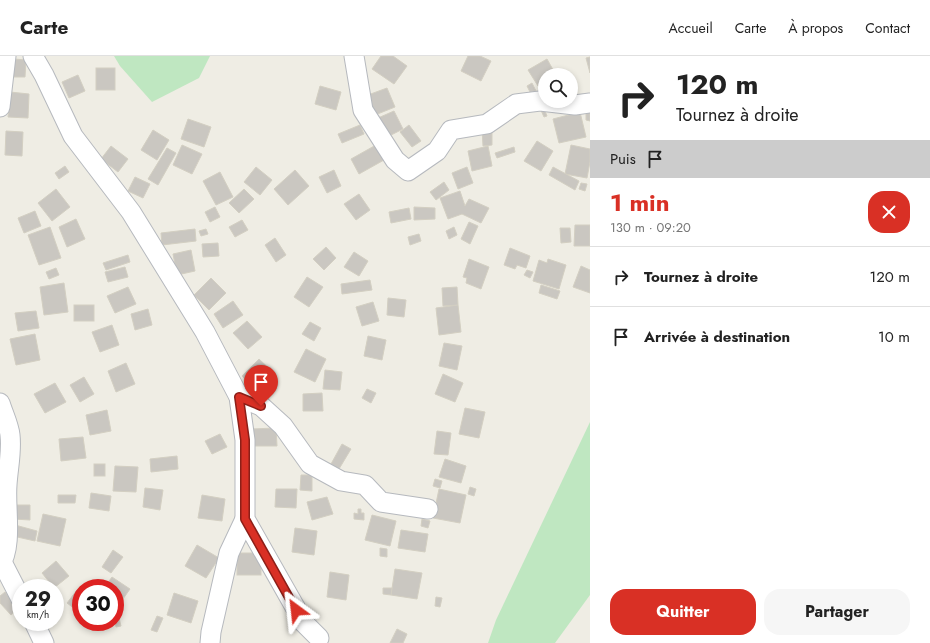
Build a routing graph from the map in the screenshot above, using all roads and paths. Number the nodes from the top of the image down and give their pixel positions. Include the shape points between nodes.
1 (6, 56) edge
2 (33, 56) edge
3 (354, 56) edge
4 (590, 103) edge
5 (0, 107) edge
6 (239, 397) junction
7 (0, 403) edge
8 (428, 509) dead end
9 (245, 519) junction
10 (1, 563) edge
11 (12, 582) edge
12 (38, 631) edge
13 (319, 638) dead end
14 (44, 643) edge
15 (210, 643) edge

1 - 5 street
2 - 6 street via 73,136 131,212 205,332
3 - 4 street via 363,110 394,160 408,171 437,151 451,130 487,124 516,104 540,101 575,105
6 - 8 street via 261,406 283,426 310,464 341,481 365,485 381,502
6 - 9 street via 245,440
7 - 10 street via 10,433 11,448 6,486 8,528
9 - 13 street via 304,623
9 - 15 street via 229,552
10 - 11 street
12 - 14 street

